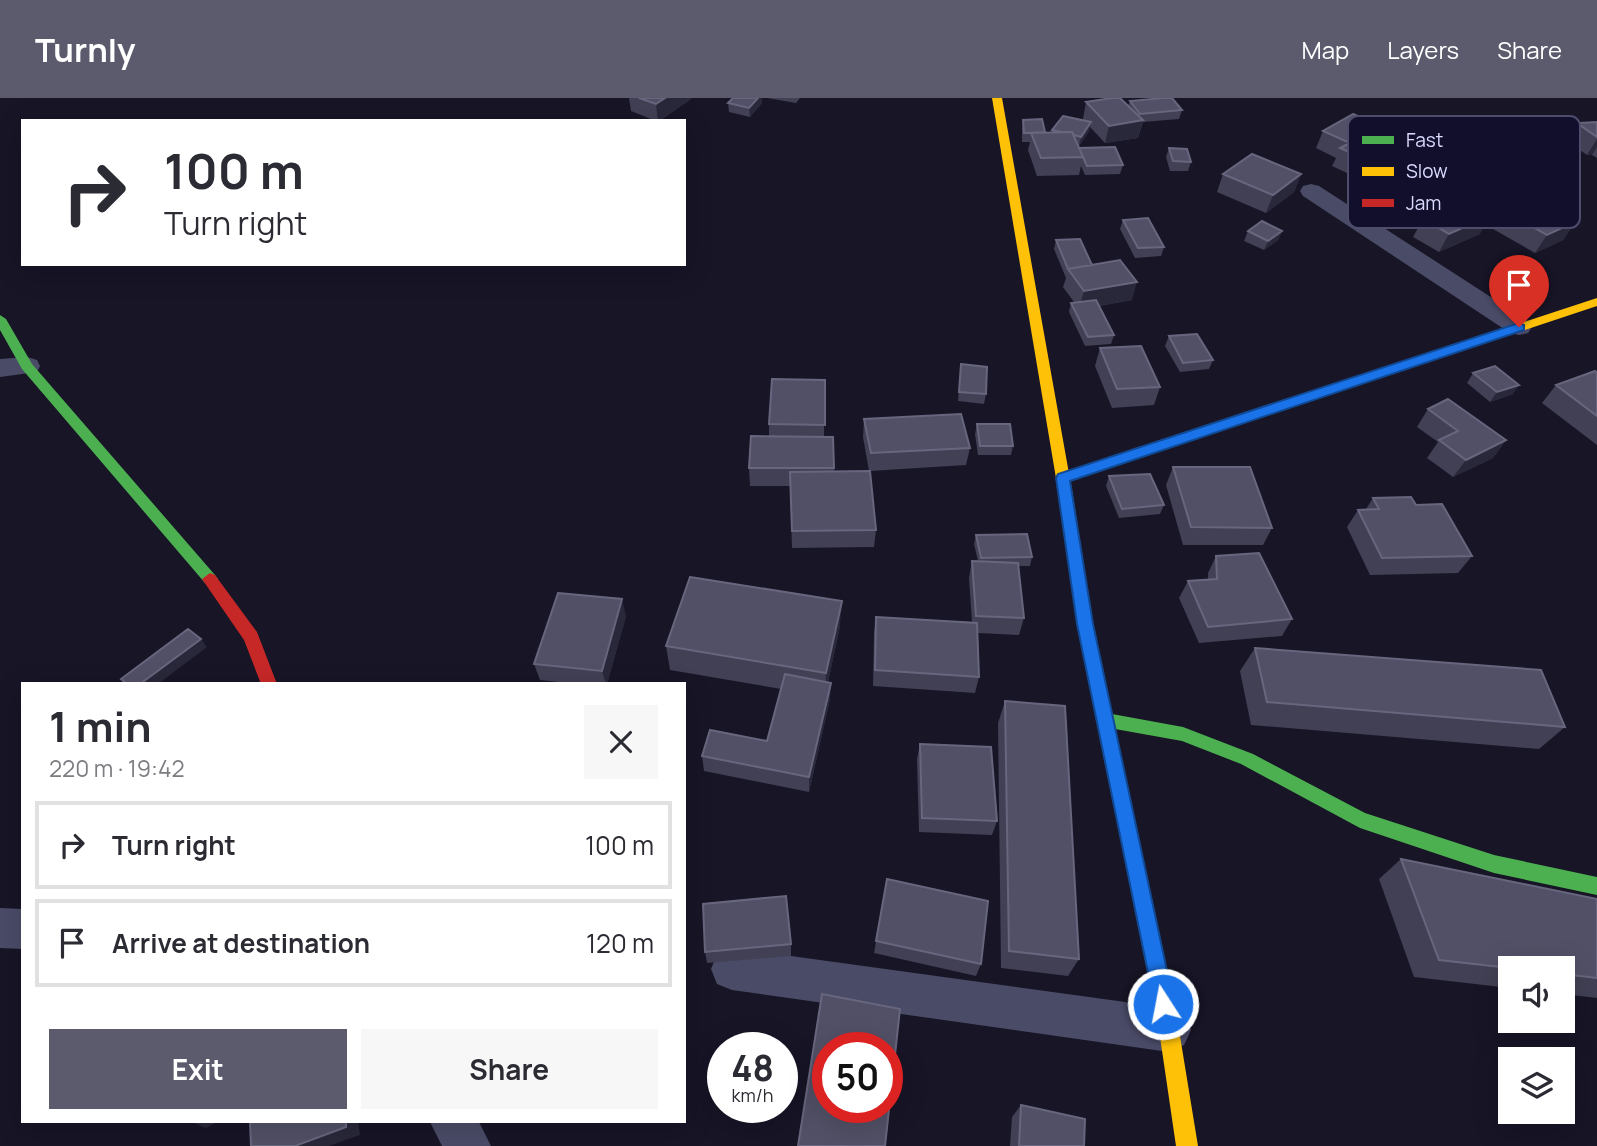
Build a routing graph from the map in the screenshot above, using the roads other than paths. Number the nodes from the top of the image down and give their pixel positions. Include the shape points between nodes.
1 (997, 98) edge
2 (1311, 191) dead end
3 (1348, 215) edge
4 (1368, 228) edge
5 (1597, 302) edge
6 (0, 319) edge
7 (1519, 327) junction
8 (13, 367) edge
9 (1063, 478) junction
10 (268, 682) edge
11 (1105, 720) junction
12 (1597, 886) edge
13 (0, 928) edge
14 (21, 929) edge
15 (732, 969) edge
16 (1169, 1030) junction
17 (454, 1123) edge
18 (468, 1146) edge
19 (1187, 1146) edge

1 - 9 street
2 - 3 street
4 - 7 street
5 - 7 street
6 - 8 street
7 - 9 street
8 - 10 street via 202,567 251,637
9 - 11 street
11 - 12 street via 1183,734 1247,759 1360,820 1494,864
11 - 16 street
13 - 14 street
15 - 16 street
16 - 19 street
17 - 18 street

